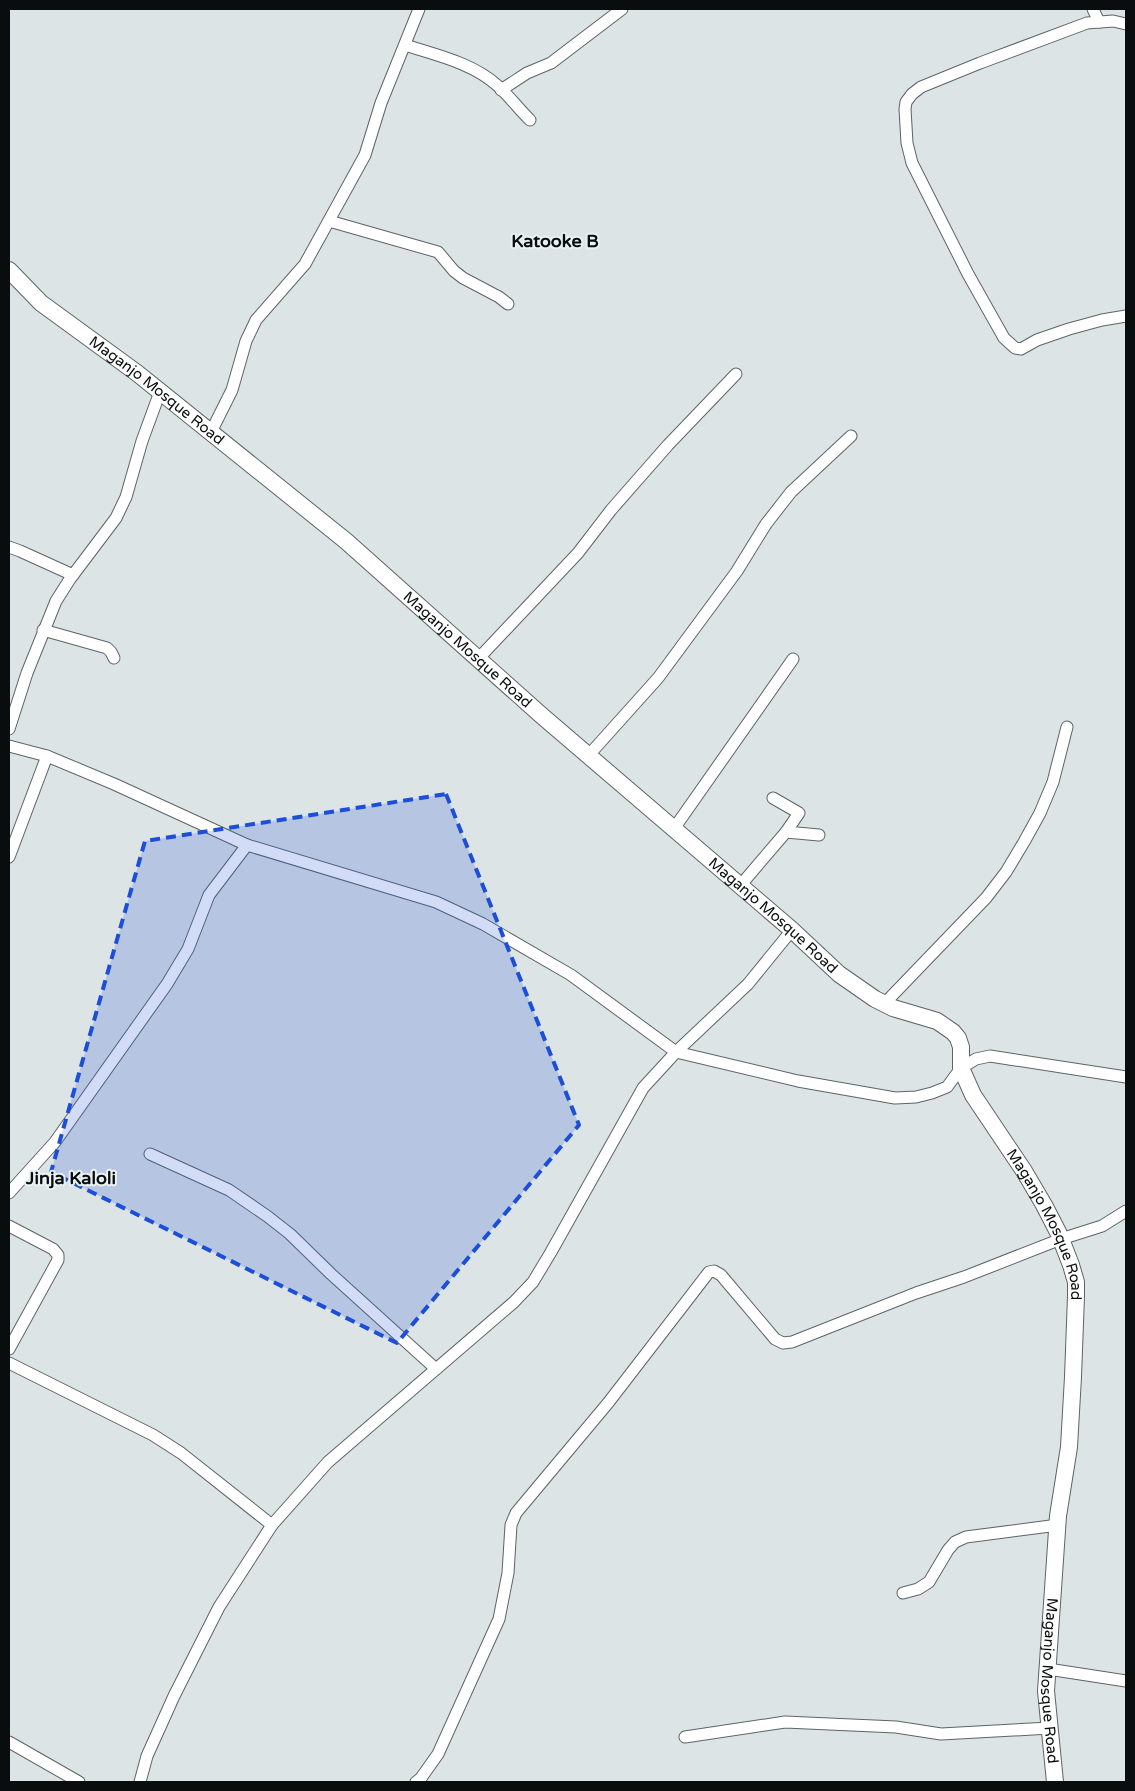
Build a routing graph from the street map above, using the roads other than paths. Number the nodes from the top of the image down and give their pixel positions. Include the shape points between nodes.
1 (419, 9) edge
2 (622, 9) edge
3 (1093, 9) edge
4 (1099, 22) junction
5 (1126, 24) edge
6 (405, 45) junction
7 (502, 90) junction
8 (530, 120) dead end
9 (329, 221) junction
10 (9, 270) edge
11 (508, 304) dead end
12 (1126, 316) edge
13 (736, 374) dead end
14 (160, 392) junction
15 (211, 432) junction
16 (851, 436) dead end
17 (9, 547) edge
18 (73, 575) junction
19 (43, 630) junction
20 (114, 658) dead end
21 (478, 659) junction
22 (793, 659) dead end
23 (1068, 727) dead end
24 (9, 729) edge
25 (9, 746) edge
26 (47, 756) junction
27 (588, 756) junction
28 (773, 798) dead end
29 (673, 830) junction
30 (786, 832) junction
31 (819, 835) dead end
32 (247, 845) junction
33 (9, 857) edge
34 (739, 886) junction
35 (792, 930) junction
36 (884, 1004) junction
37 (676, 1052) junction
38 (961, 1068) junction
39 (1126, 1077) edge
40 (150, 1154) dead end
41 (9, 1193) edge
42 (1126, 1210) edge
43 (9, 1226) edge
44 (1061, 1240) junction
45 (9, 1349) edge
46 (9, 1363) edge
47 (436, 1369) junction
48 (272, 1525) junction
49 (1058, 1525) junction
50 (903, 1593) dead end
51 (1048, 1669) junction
52 (1126, 1681) edge
53 (1050, 1728) junction
54 (685, 1737) dead end
55 (9, 1742) edge
56 (79, 1782) edge
57 (140, 1782) edge
58 (416, 1782) edge
59 (1056, 1782) edge

1 - 6 street
2 - 7 street via 551,63 527,73
3 - 4 street
4 - 5 street
4 - 12 street via 1087,23 921,87 906,102 907,143 912,163 968,274 1004,338 1015,348 1069,329
6 - 7 street via 470,67
6 - 9 street via 365,155
7 - 8 street
9 - 11 street via 438,252 463,278
9 - 15 street via 305,264 256,320 246,341 232,390
10 - 14 street, Maganjo Mosque Road via 41,303
13 - 21 street via 668,445 578,553
14 - 15 street, Maganjo Mosque Road
14 - 18 street via 126,497 116,518
15 - 21 street, Maganjo Mosque Road via 346,541
16 - 27 street via 791,492 658,678
17 - 18 street
18 - 19 street
19 - 20 street via 107,648
19 - 24 street
21 - 27 street, Maganjo Mosque Road
22 - 29 street
23 - 36 street via 1053,782 1040,813 1006,872 986,898
25 - 26 street
26 - 32 street
26 - 33 street
27 - 29 street, Maganjo Mosque Road
28 - 30 street via 799,813
29 - 34 street, Maganjo Mosque Road
30 - 31 street
30 - 34 street
32 - 37 street via 460,912 571,975
32 - 41 street via 209,895 188,949 167,984 55,1142
34 - 35 street, Maganjo Mosque Road
35 - 36 street, Maganjo Mosque Road via 855,987
35 - 37 street via 748,984
36 - 38 street, Maganjo Mosque Road via 937,1021 953,1032 961,1047
37 - 38 street via 767,1075 895,1098 932,1094 947,1087
37 - 47 street via 643,1088 533,1282
38 - 39 street via 976,1059 990,1056
38 - 44 street, Maganjo Mosque Road via 973,1095 1024,1172
40 - 47 street via 229,1190 267,1216
42 - 44 street via 1102,1226
43 - 45 street via 53,1249 58,1255
44 - 49 street, Maganjo Mosque Road via 1076,1282 1076,1296 1069,1447
44 - 58 street via 783,1343 775,1339 720,1275 709,1272 608,1403 516,1513 511,1525 508,1574 499,1619 438,1754
46 - 48 street via 181,1452
47 - 48 street via 328,1462
48 - 57 street via 219,1607 147,1756
49 - 50 street via 966,1537 948,1550 929,1582
49 - 51 street, Maganjo Mosque Road
51 - 52 street
51 - 53 street, Maganjo Mosque Road via 1046,1691
53 - 54 street via 941,1734 896,1727 784,1722
53 - 59 street, Maganjo Mosque Road
55 - 56 street

